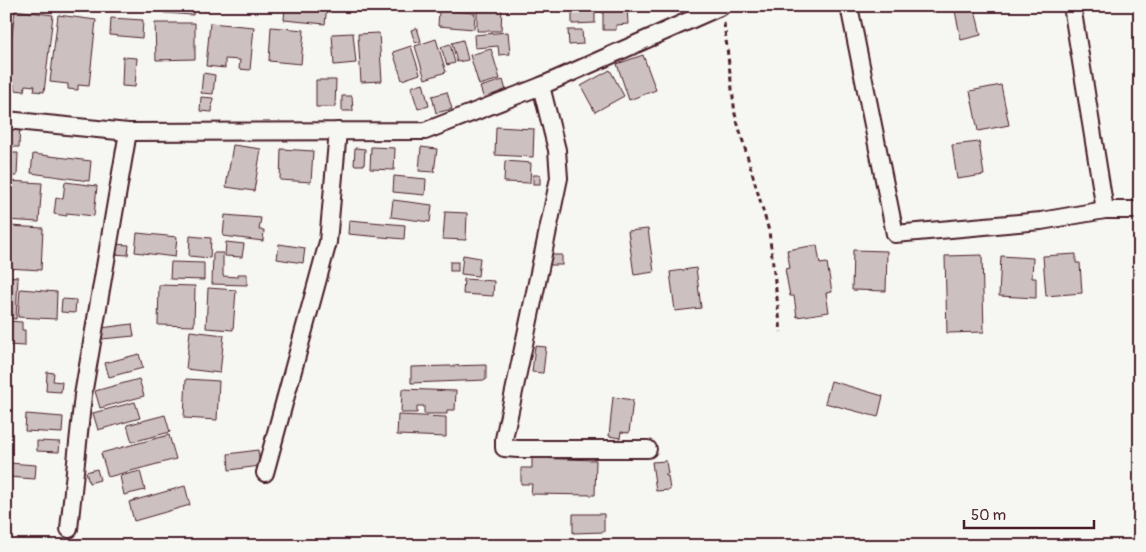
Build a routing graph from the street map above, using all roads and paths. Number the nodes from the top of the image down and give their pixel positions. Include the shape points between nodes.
1 (849, 6) edge
2 (1072, 6) edge
3 (722, 7) edge
4 (541, 86) junction
5 (6, 120) edge
6 (338, 131) junction
7 (128, 132) junction
8 (1105, 210) junction
9 (1140, 210) edge
10 (781, 332) dead end
11 (648, 449) dead end
12 (266, 473) dead end
13 (69, 529) dead end

1 - 8 street via 895,234 1041,221
2 - 8 street
3 - 4 street
3 - 10 path via 735,114 769,231
4 - 6 street via 425,131
4 - 11 street via 557,150 559,178 504,448
5 - 7 street
6 - 7 street
6 - 12 street via 328,242
7 - 13 street via 83,395
8 - 9 street

